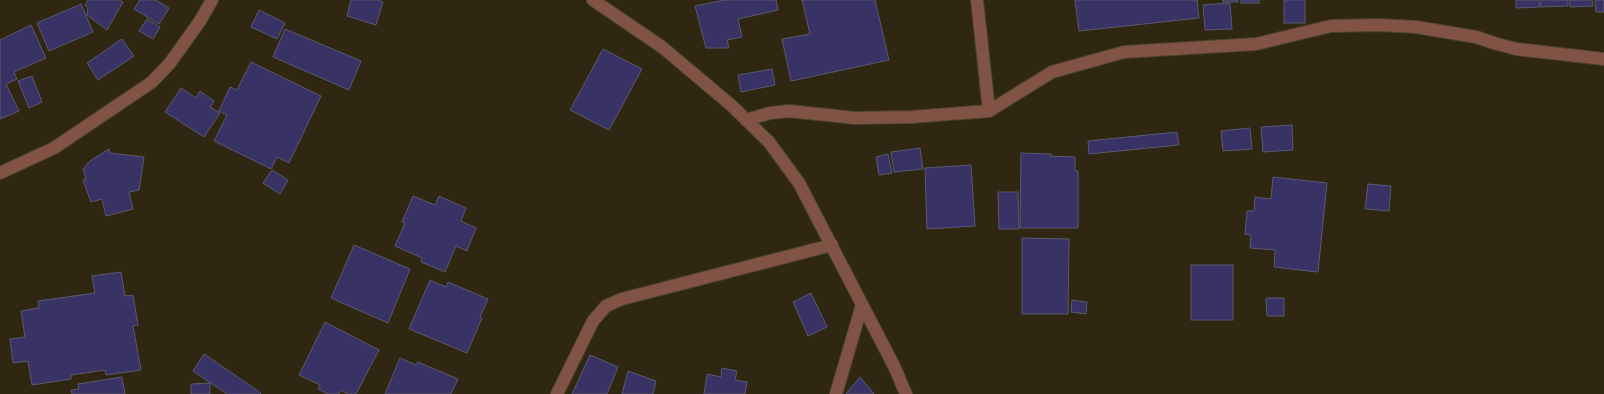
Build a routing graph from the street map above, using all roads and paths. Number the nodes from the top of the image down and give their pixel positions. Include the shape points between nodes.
1 (212, 0) edge
2 (593, 0) edge
3 (977, 0) edge
4 (1604, 59) edge
5 (989, 111) junction
6 (746, 120) junction
7 (0, 173) edge
8 (832, 246) junction
9 (862, 305) junction
10 (557, 394) edge
11 (836, 394) edge
12 (906, 394) edge

1 - 7 street via 170,63 152,82 54,148
2 - 6 street via 662,47
3 - 5 street
4 - 5 street via 1516,49 1476,36 1416,26 1331,26 1256,44 1124,52 1052,72
5 - 6 street via 911,118 855,118 790,111 770,113
6 - 8 street via 769,142 799,183
8 - 9 street
8 - 10 street via 622,299 606,306 593,321
9 - 11 street
9 - 12 street

